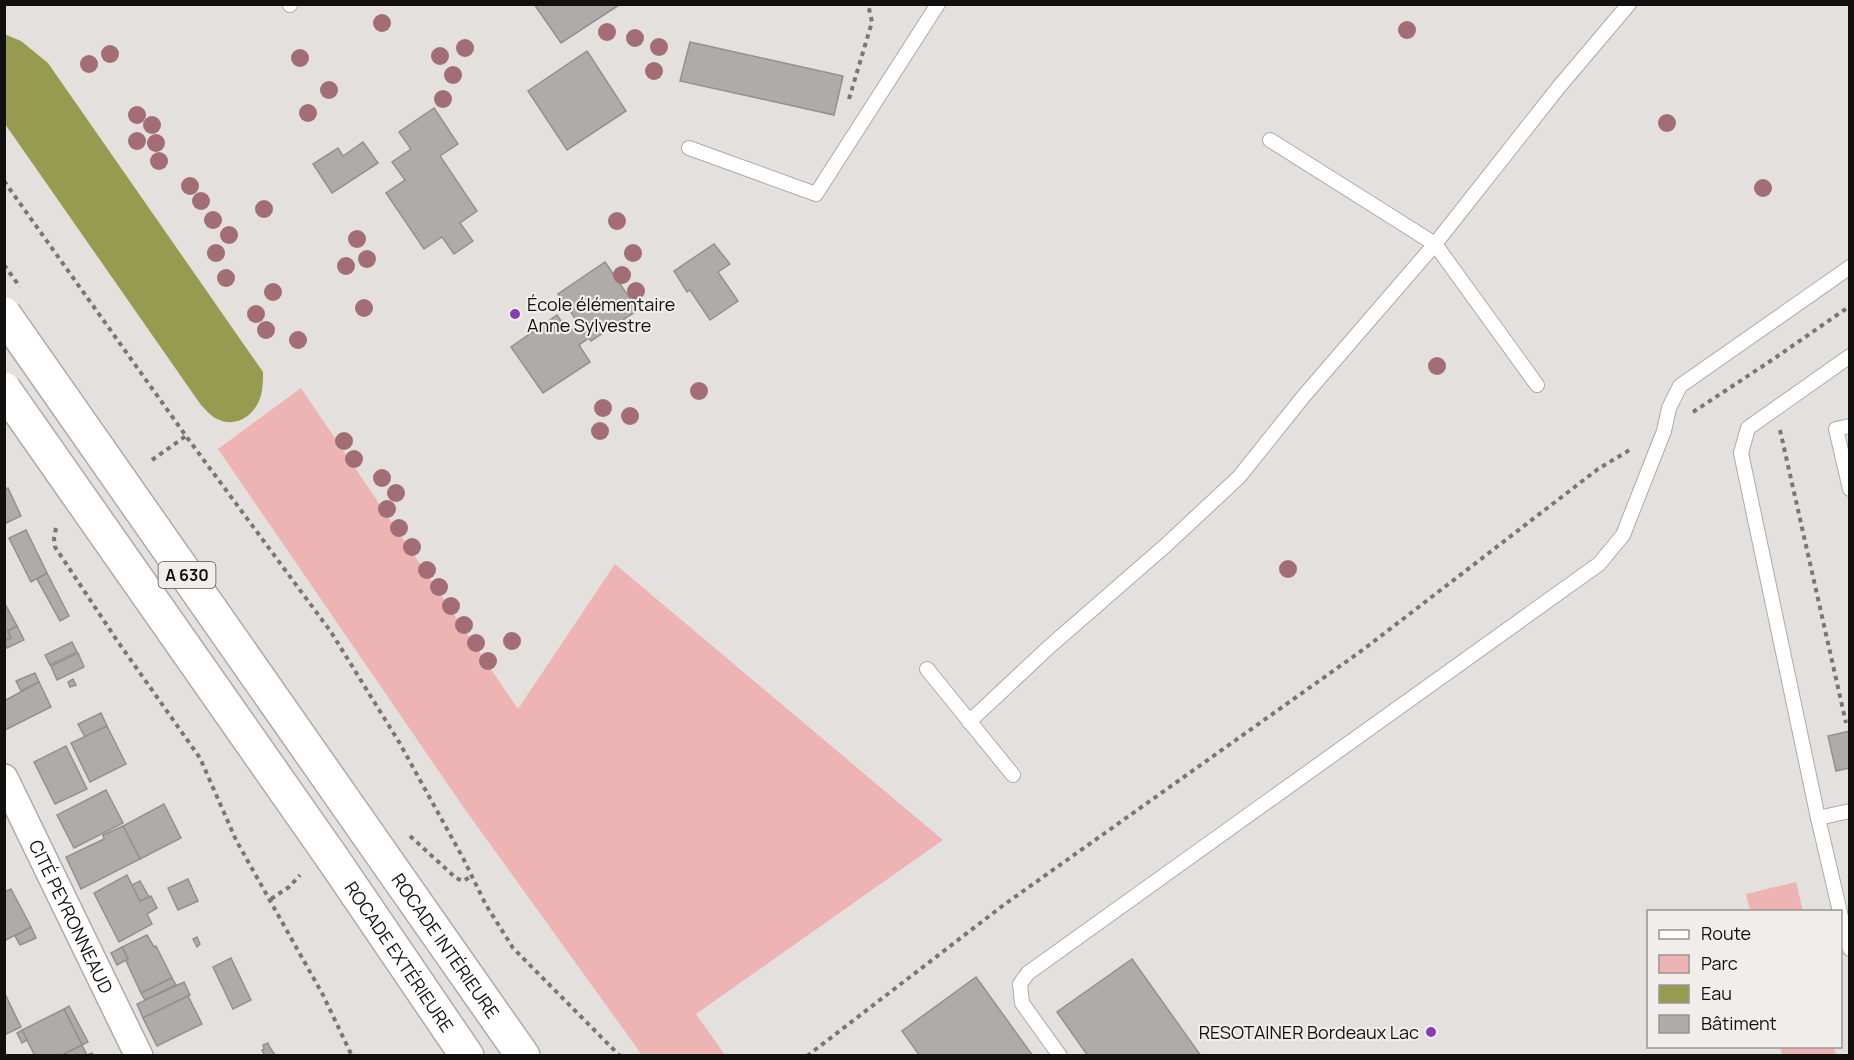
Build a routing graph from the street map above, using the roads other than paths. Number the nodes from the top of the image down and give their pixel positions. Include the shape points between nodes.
1 (938, 4) edge
2 (1629, 4) edge
3 (1270, 140) dead end
4 (689, 148) dead end
5 (1435, 244) junction
6 (1850, 267) edge
7 (4, 314) edge
8 (1850, 356) edge
9 (1537, 385) dead end
10 (4, 388) edge
11 (1850, 426) edge
12 (1850, 489) edge
13 (927, 669) dead end
14 (969, 722) junction
15 (1013, 775) dead end
16 (4, 778) edge
17 (1850, 811) edge
18 (1818, 818) junction
19 (1842, 909) edge
20 (1850, 949) edge
21 (139, 1056) edge
22 (468, 1056) edge
23 (523, 1056) edge
24 (1060, 1056) edge

1 - 4 lane via 816,195
2 - 5 lane
3 - 5 lane
5 - 9 lane
5 - 14 lane via 1239,477
6 - 24 lane via 1680,386 1623,535 1599,564 1028,973 1020,984 1022,1003
7 - 23 highway, ROCADE INTÉRIEURE / A 630, bridge
8 - 18 lane via 1748,428 1741,453
10 - 22 highway, ROCADE EXTÉRIEURE / A 630, bridge
11 - 12 lane via 1836,429
13 - 14 lane
14 - 15 lane
16 - 21 street, CITÉ PEYRONNEAUD
17 - 18 lane
18 - 19 lane
19 - 20 lane

